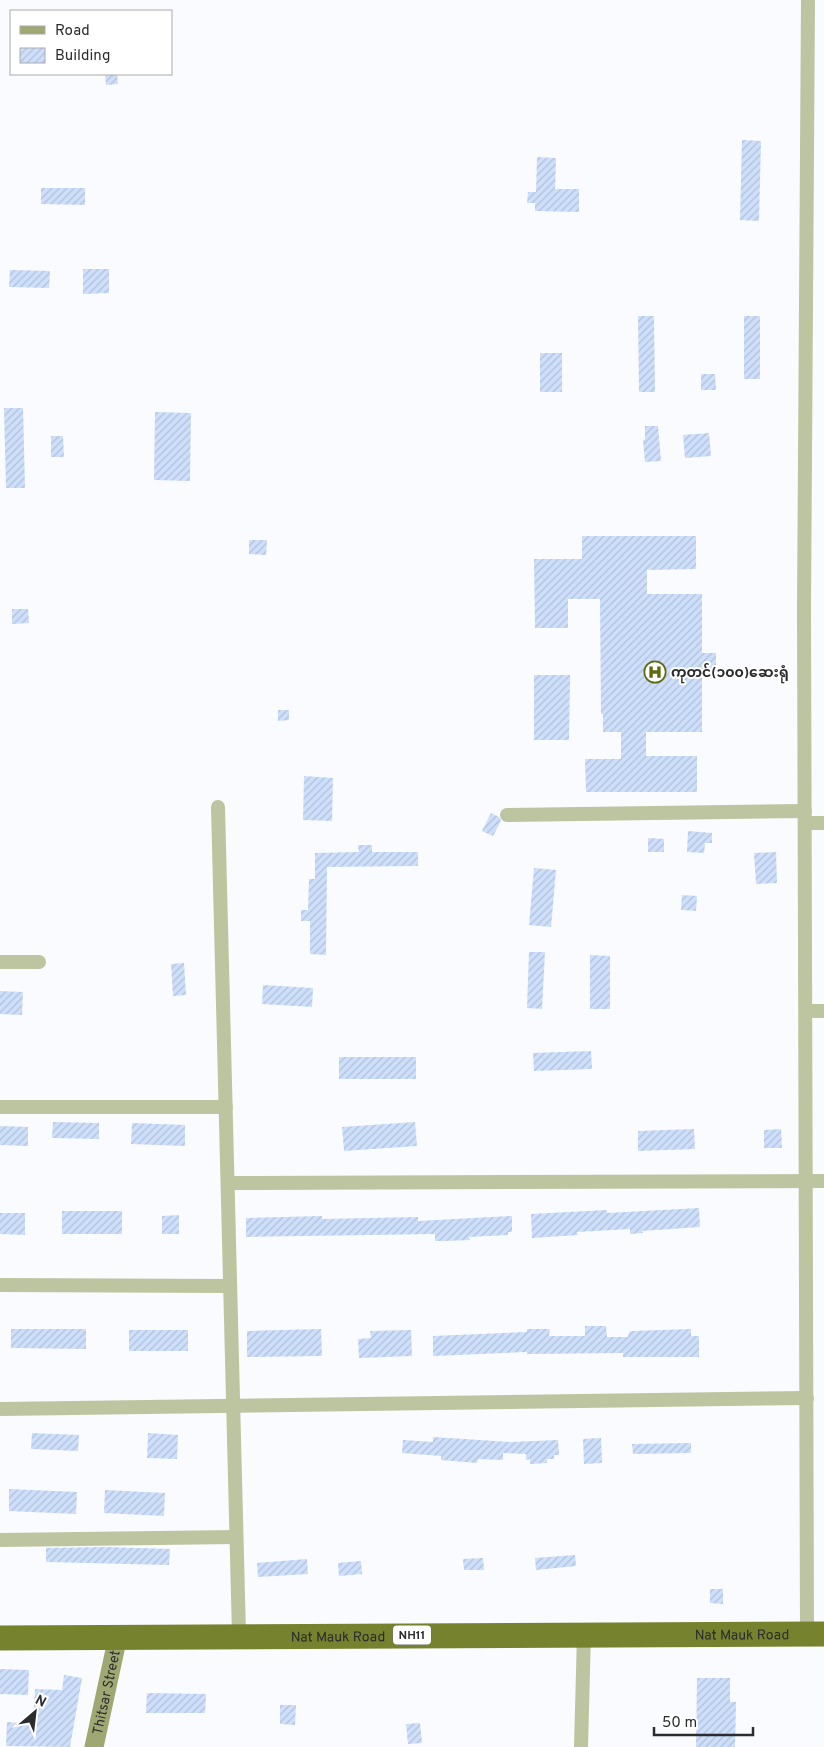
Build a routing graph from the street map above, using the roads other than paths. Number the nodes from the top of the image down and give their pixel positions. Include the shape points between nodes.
1 (808, 0) edge
2 (218, 807) dead end
3 (507, 815) dead end
4 (805, 817) junction
5 (824, 823) edge
6 (0, 962) edge
7 (38, 962) dead end
8 (806, 1011) junction
9 (824, 1011) edge
10 (0, 1107) edge
11 (226, 1107) junction
12 (806, 1181) junction
13 (824, 1181) edge
14 (228, 1183) junction
15 (0, 1285) edge
16 (230, 1286) junction
17 (807, 1398) junction
18 (233, 1406) junction
19 (0, 1409) edge
20 (236, 1537) junction
21 (0, 1540) edge
22 (584, 1634) junction
23 (815, 1634) edge
24 (239, 1635) junction
25 (118, 1636) junction
26 (0, 1638) edge
27 (94, 1747) edge
28 (581, 1747) edge

1 - 4 street
2 - 11 street
3 - 4 street
4 - 5 street
4 - 8 street
6 - 7 street
8 - 9 street
8 - 12 street
10 - 11 street
11 - 14 street
12 - 13 street
12 - 14 street
12 - 17 street
14 - 16 street
15 - 16 street
16 - 18 street
17 - 18 street
17 - 23 street
18 - 19 street
18 - 20 street
20 - 21 street
20 - 24 street
22 - 23 highway, Nat Mauk Road / NH11
22 - 24 highway, Nat Mauk Road / NH11
22 - 28 street
24 - 25 highway, Nat Mauk Road / NH11
25 - 26 highway, Nat Mauk Road / NH11
25 - 27 street, Thitsar Street

